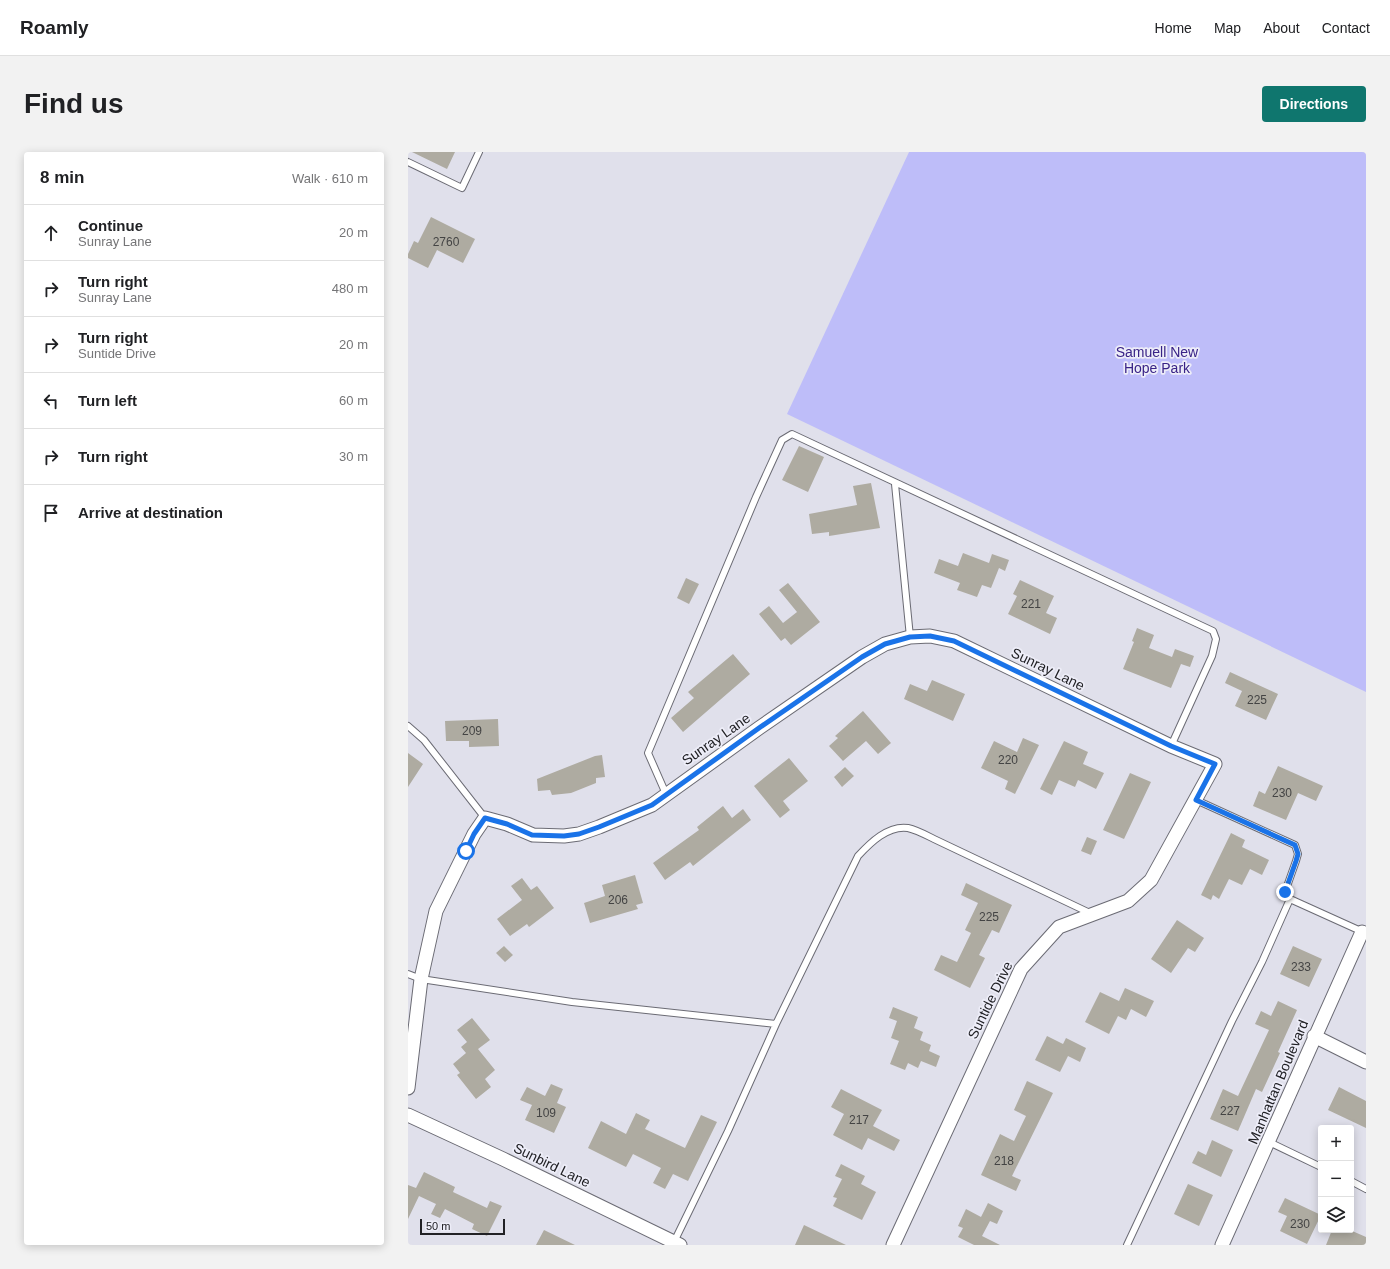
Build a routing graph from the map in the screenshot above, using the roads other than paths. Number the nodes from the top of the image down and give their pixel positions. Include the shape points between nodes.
1 (479, 152) edge
2 (408, 162) edge
3 (895, 484) junction
4 (910, 637) junction
5 (408, 726) edge
6 (1171, 746) junction
7 (1215, 764) joint
8 (666, 794) junction
9 (1196, 800) junction
10 (485, 818) junction
11 (1290, 899) junction
12 (1093, 914) junction
13 (1364, 933) edge
14 (408, 974) edge
15 (421, 979) junction
16 (776, 1024) junction
17 (1314, 1036) junction
18 (1366, 1062) edge
19 (408, 1088) edge
20 (408, 1115) edge
21 (1269, 1142) junction
22 (1318, 1166) edge
23 (1354, 1182) edge
24 (1366, 1188) edge
25 (677, 1243) edge
26 (893, 1245) edge
27 (1128, 1245) edge
28 (1222, 1245) edge

1 - 2 lane via 462,188
3 - 4 lane
3 - 6 lane via 1212,630 1216,639 1212,656
3 - 8 lane via 792,434 782,440 648,753
4 - 6 street, Sunray Lane via 930,636 954,641
4 - 8 street, Sunray Lane via 885,644 862,657
5 - 10 lane via 424,740
6 - 7 street, Sunray Lane
7 - 9 street, Suntide Drive
8 - 10 street, Sunray Lane via 652,805 599,827 564,836 532,835
9 - 11 lane via 1295,845 1298,854 1285,892
9 - 12 street, Suntide Drive via 1151,880 1128,901
10 - 15 street via 474,834 436,911
11 - 13 lane
11 - 27 lane
12 - 16 lane via 909,828 896,828 869,844 858,856
12 - 26 street, Suntide Drive via 1059,927 1021,969
13 - 17 street, Manhattan Boulevard
14 - 15 lane
15 - 16 lane via 572,1002
15 - 19 street
16 - 25 lane
17 - 18 street
17 - 21 street, Manhattan Boulevard
20 - 25 street, Sunbird Lane
21 - 22 lane
21 - 28 street, Manhattan Boulevard
23 - 24 lane

